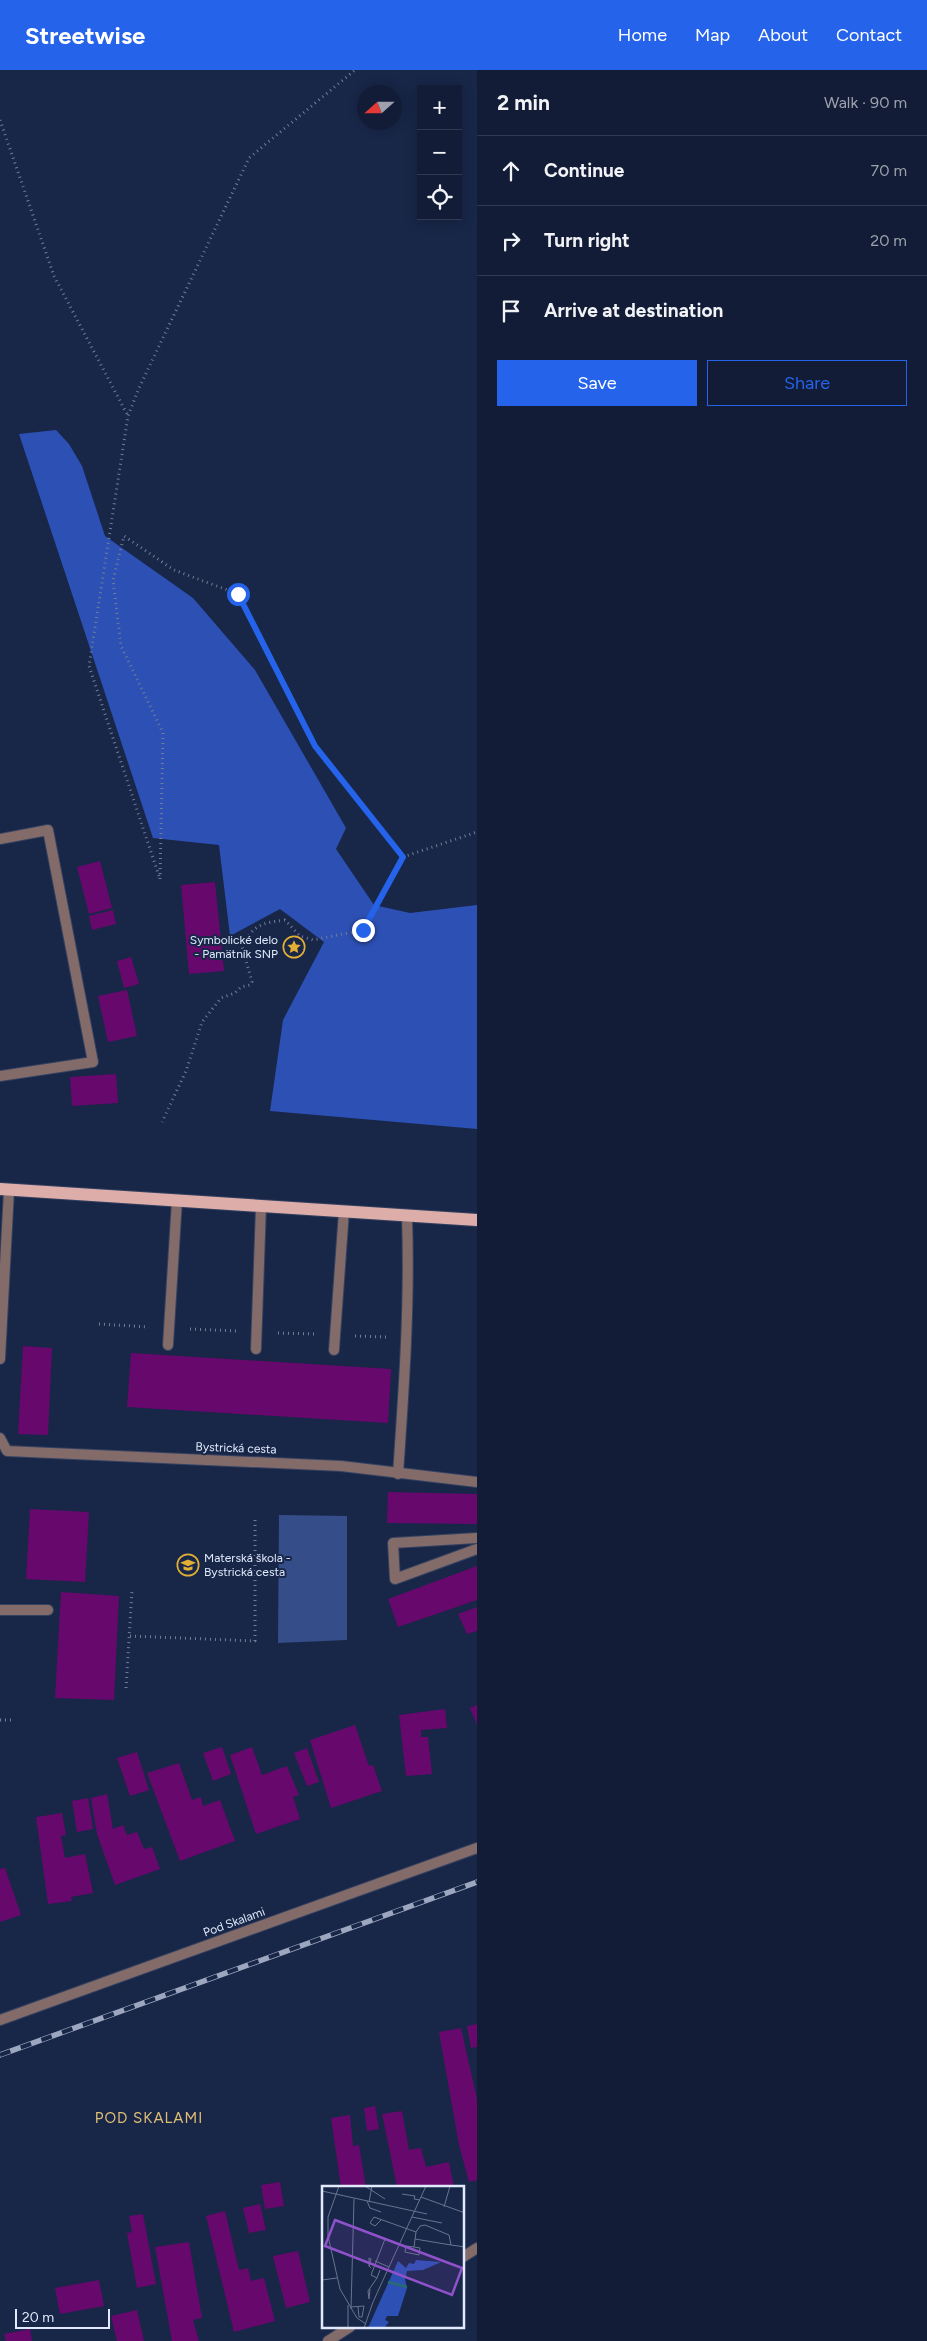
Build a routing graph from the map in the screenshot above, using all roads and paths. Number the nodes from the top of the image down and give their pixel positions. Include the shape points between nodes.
1 (355, 70) edge
2 (0, 120) edge
3 (128, 416) junction
4 (477, 832) edge
5 (0, 839) edge
6 (403, 857) junction
7 (0, 1076) edge
8 (162, 1122) dead end
9 (4, 1189) edge
10 (177, 1200) junction
11 (261, 1206) junction
12 (344, 1211) junction
13 (407, 1217) junction
14 (477, 1220) edge
15 (168, 1345) dead end
16 (256, 1349) dead end
17 (334, 1350) dead end
18 (0, 1360) edge
19 (0, 1438) edge
20 (398, 1474) junction
21 (477, 1482) edge
22 (255, 1520) dead end
23 (477, 1538) edge
24 (477, 1549) edge
25 (132, 1592) dead end
26 (0, 1610) edge
27 (48, 1610) dead end
28 (130, 1636) junction
29 (126, 1688) dead end
30 (0, 1720) edge
31 (12, 1720) dead end
32 (477, 1848) edge
33 (0, 2020) edge
34 (477, 2248) edge
35 (464, 2256) edge
36 (348, 2328) edge
37 (328, 2341) edge

1 - 3 path via 249,158
2 - 3 path via 54,276
3 - 6 path via 89,666 160,879 163,733 121,646 113,580 124,536 174,570 238,594 315,746
4 - 6 path
5 - 7 street via 48,830 93,1062
6 - 8 path via 363,930 313,940 300,936 285,920 251,930 242,946 252,982 221,998 202,1022 186,1071
9 - 10 main road
9 - 18 street
10 - 11 main road
10 - 15 street
11 - 12 main road
11 - 16 street
12 - 13 main road
12 - 17 street
13 - 14 main road
13 - 20 street via 407,1338
19 - 20 street, Bystrická cesta via 7,1451 341,1466
20 - 21 street, Bystrická cesta
22 - 28 path via 255,1641
23 - 24 street via 393,1543 395,1579
25 - 28 path
26 - 27 street
28 - 29 path
30 - 31 path
32 - 33 street, Pod Skalami
34 - 35 street
36 - 37 street

